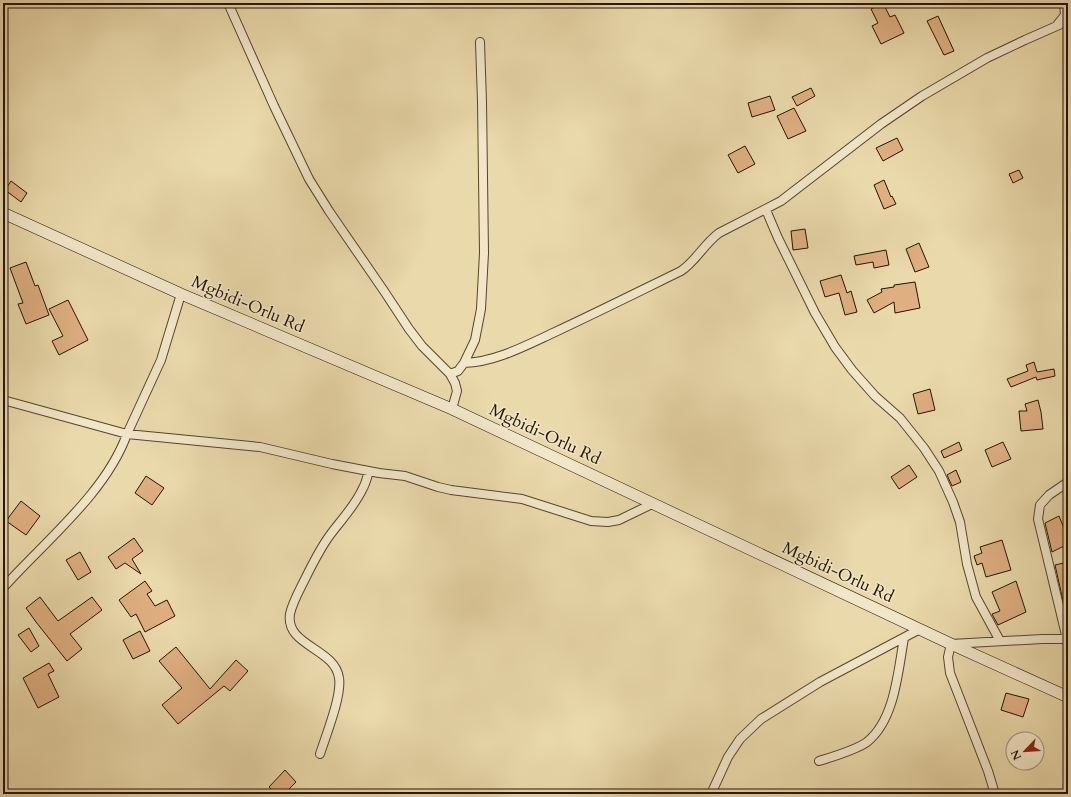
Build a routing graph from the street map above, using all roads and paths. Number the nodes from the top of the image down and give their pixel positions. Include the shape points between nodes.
1 (228, 3) edge
2 (1064, 3) edge
3 (1068, 21) edge
4 (1056, 26) junction
5 (480, 42) dead end
6 (766, 210) junction
7 (3, 213) edge
8 (181, 294) junction
9 (464, 364) junction
10 (450, 374) junction
11 (3, 400) edge
12 (452, 409) junction
13 (127, 434) junction
14 (369, 471) junction
15 (1068, 482) edge
16 (652, 504) junction
17 (3, 588) edge
18 (920, 629) junction
19 (904, 638) junction
20 (1068, 639) edge
21 (1000, 641) junction
22 (951, 644) junction
23 (1068, 696) edge
24 (320, 754) dead end
25 (819, 761) dead end
26 (711, 794) edge
27 (995, 794) edge

1 - 10 street via 309,179 409,329
2 - 4 street via 1065,15
3 - 4 street
4 - 6 street via 988,58 922,96
5 - 9 street via 484,238 482,309 475,340
6 - 9 street via 719,233 688,266 681,270 528,345 489,360
6 - 21 street via 834,347 875,396 900,418 939,471 960,522 976,597
7 - 8 main road, Mgbidi-Orlu Rd
8 - 12 main road, Mgbidi-Orlu Rd
8 - 13 street via 161,360
9 - 10 street via 458,371
10 - 12 street via 456,391
11 - 13 street
12 - 16 main road, Mgbidi-Orlu Rd
13 - 14 street via 260,447
13 - 17 street via 103,480
14 - 16 street via 405,476 451,490 522,499 591,521 619,520
14 - 24 street via 363,488 350,510 317,556 290,614 290,626 295,634 334,664 339,676 340,688
15 - 20 street via 1049,495 1040,506 1038,519
16 - 18 main road, Mgbidi-Orlu Rd
18 - 19 street
18 - 22 main road, Mgbidi-Orlu Rd
19 - 25 street via 892,702 882,726 867,742
19 - 26 street via 820,682 761,719 740,739 728,757
20 - 21 street
21 - 22 street
22 - 23 main road, Mgbidi-Orlu Rd
22 - 27 street via 948,657 950,673

